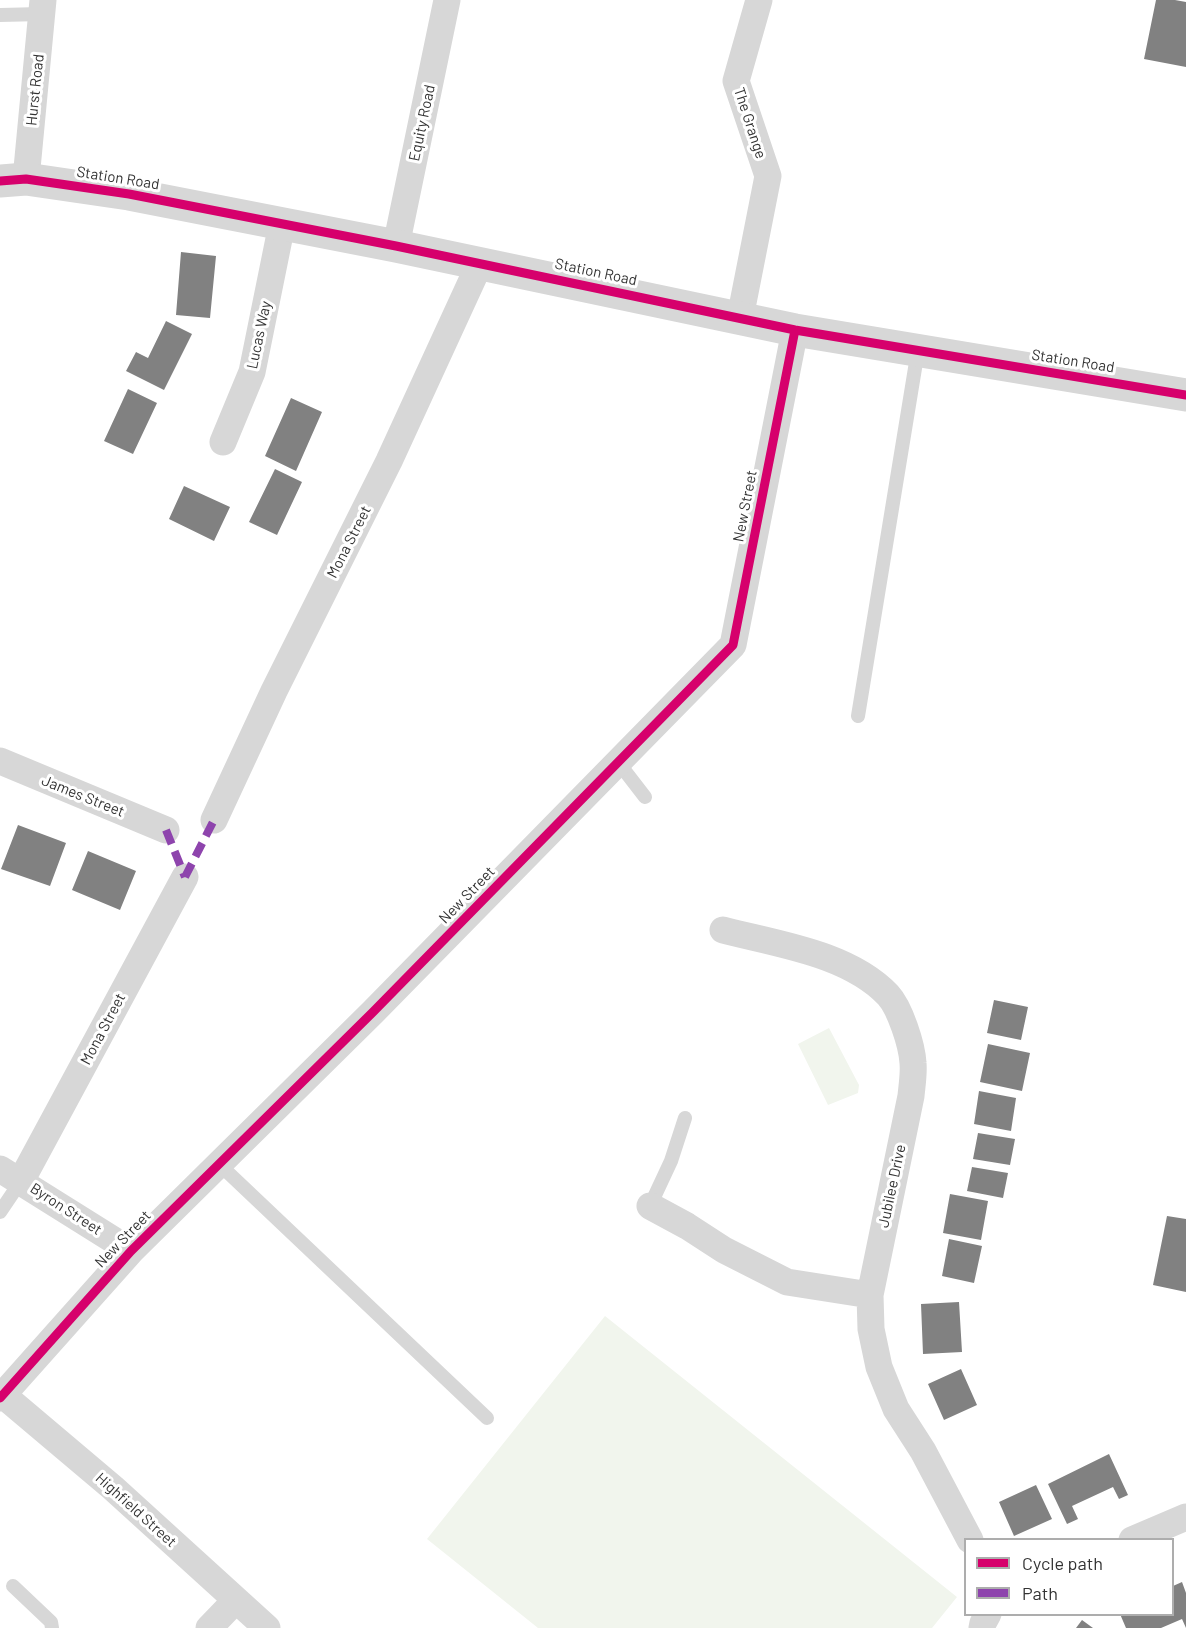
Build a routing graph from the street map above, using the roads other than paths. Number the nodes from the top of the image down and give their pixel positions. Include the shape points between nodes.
1 (447, 0) edge
2 (759, 0) edge
3 (42, 7) edge
4 (0, 15) edge
5 (13, 180) edge
6 (282, 224) junction
7 (396, 246) junction
8 (480, 263) junction
9 (740, 318) junction
10 (795, 330) junction
11 (918, 350) junction
12 (1186, 395) edge
13 (223, 442) dead end
14 (858, 716) dead end
15 (0, 762) edge
16 (618, 762) junction
17 (645, 797) dead end
18 (214, 820) dead end
19 (166, 830) dead end
20 (185, 877) dead end
21 (723, 930) dead end
22 (685, 1118) dead end
23 (219, 1164) junction
24 (11, 1175) edge
25 (650, 1206) joint
26 (0, 1212) edge
27 (131, 1251) junction
28 (870, 1295) junction
29 (1, 1397) edge
30 (487, 1418) dead end
31 (1186, 1517) edge
32 (969, 1538) edge
33 (1134, 1538) edge
34 (13, 1586) dead end
35 (235, 1600) junction
36 (52, 1628) edge
37 (209, 1628) edge
38 (267, 1628) edge

1 - 7 street, Equity Road
2 - 9 street, The Grange via 736,81 768,176
3 - 4 lane
3 - 5 street, Hurst Road
5 - 6 street, Station Road via 129,194
6 - 7 street, Station Road
6 - 13 street, Lucas Way via 252,372
7 - 8 street, Station Road
8 - 9 street, Station Road
8 - 18 street, Mona Street via 390,461
9 - 10 street, Station Road
10 - 11 street, Station Road
10 - 16 street, New Street via 733,645
11 - 12 street, Station Road
11 - 14 lane
15 - 19 street, James Street
16 - 17 lane
16 - 23 street, New Street
20 - 24 street, Mona Street
21 - 28 street, Jubilee Drive via 817,954 860,973 889,996 907,1030 913,1064 911,1095
22 - 25 lane
23 - 27 street, New Street
23 - 30 lane
24 - 26 lane
24 - 27 street, Byron Street
25 - 28 street via 787,1282
27 - 29 street, New Street
28 - 32 street, Jubilee Drive via 871,1329 879,1367 896,1409
29 - 35 street, Highfield Street via 113,1488
31 - 33 street
34 - 36 lane via 51,1622
35 - 37 street
35 - 38 street, Highfield Street

